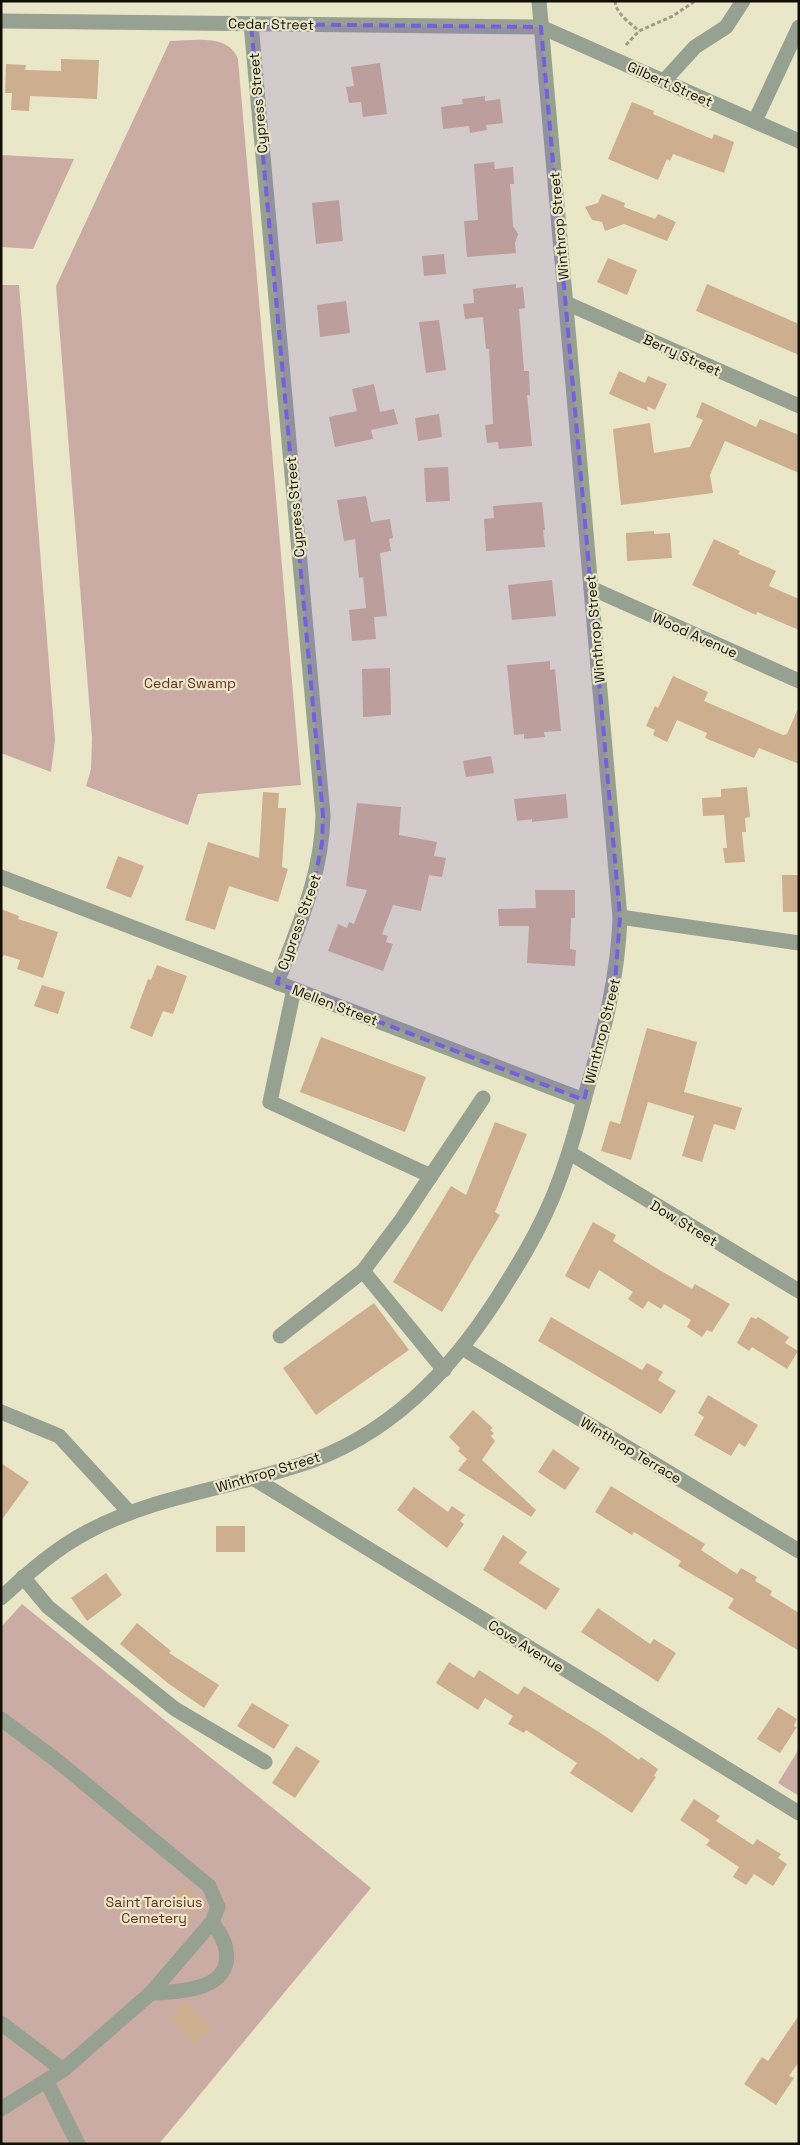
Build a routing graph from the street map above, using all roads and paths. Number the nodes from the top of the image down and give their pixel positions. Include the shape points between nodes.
1 (539, 1) edge
2 (615, 1) edge
3 (695, 1) edge
4 (743, 1) edge
5 (1, 21) edge
6 (251, 24) junction
7 (541, 27) junction
8 (799, 27) edge
9 (639, 31) junction
10 (625, 46) dead end
11 (664, 81) junction
12 (755, 121) junction
13 (799, 141) edge
14 (566, 303) junction
15 (799, 406) edge
16 (591, 588) junction
17 (799, 681) edge
18 (1, 877) edge
19 (620, 917) junction
20 (799, 943) edge
21 (277, 982) junction
22 (294, 989) junction
23 (483, 1098) dead end
24 (584, 1100) junction
25 (570, 1153) junction
26 (431, 1176) junction
27 (363, 1271) junction
28 (799, 1291) edge
29 (280, 1336) dead end
30 (464, 1349) junction
31 (444, 1370) junction
32 (1, 1412) edge
33 (253, 1478) junction
34 (130, 1513) junction
35 (799, 1551) edge
36 (23, 1577) junction
37 (2, 1597) edge
38 (1, 1719) edge
39 (264, 1762) dead end
40 (799, 1813) edge
41 (212, 1922) junction
42 (151, 1993) junction
43 (1, 2023) edge
44 (63, 2070) junction
45 (47, 2082) junction
46 (1, 2109) edge
47 (78, 2144) edge

1 - 7 street, Winthrop Street
2 - 9 path via 623,17
3 - 9 path via 673,16
4 - 11 street via 726,27 696,47
5 - 6 street, Cedar Street
6 - 7 street, Cedar Street
6 - 21 street, Cypress Street via 323,815 316,876
7 - 11 street, Gilbert Street
7 - 14 street, Winthrop Street
8 - 12 street
9 - 10 path
11 - 12 street, Gilbert Street
12 - 13 street, Gilbert Street
14 - 15 street, Berry Street
14 - 16 street, Winthrop Street
16 - 17 street, Wood Avenue
16 - 19 street, Winthrop Street
18 - 21 street, Mellen Street
19 - 20 street
19 - 24 street, Winthrop Street via 615,983
21 - 22 street, Mellen Street
22 - 24 street, Mellen Street
22 - 26 street via 270,1102
23 - 26 street
24 - 25 street, Winthrop Street
25 - 28 street, Dow Street
25 - 30 street, Winthrop Street via 551,1202 525,1253
26 - 27 street
27 - 29 street
27 - 31 street
30 - 31 street, Winthrop Street
30 - 35 street, Winthrop Terrace
31 - 33 street, Winthrop Street via 411,1403 346,1445 316,1459
32 - 34 street via 59,1436
33 - 34 street, Winthrop Street
33 - 40 street, Cove Avenue
34 - 36 street, Winthrop Street via 62,1547
36 - 37 street, Winthrop Street
36 - 39 street via 48,1606 175,1709
38 - 41 street via 60,1763 209,1886 218,1907
41 - 42 street
41 - 42 street via 227,1952 222,1972 203,1987
42 - 44 street
43 - 44 street
44 - 45 street
45 - 46 street
45 - 47 street

